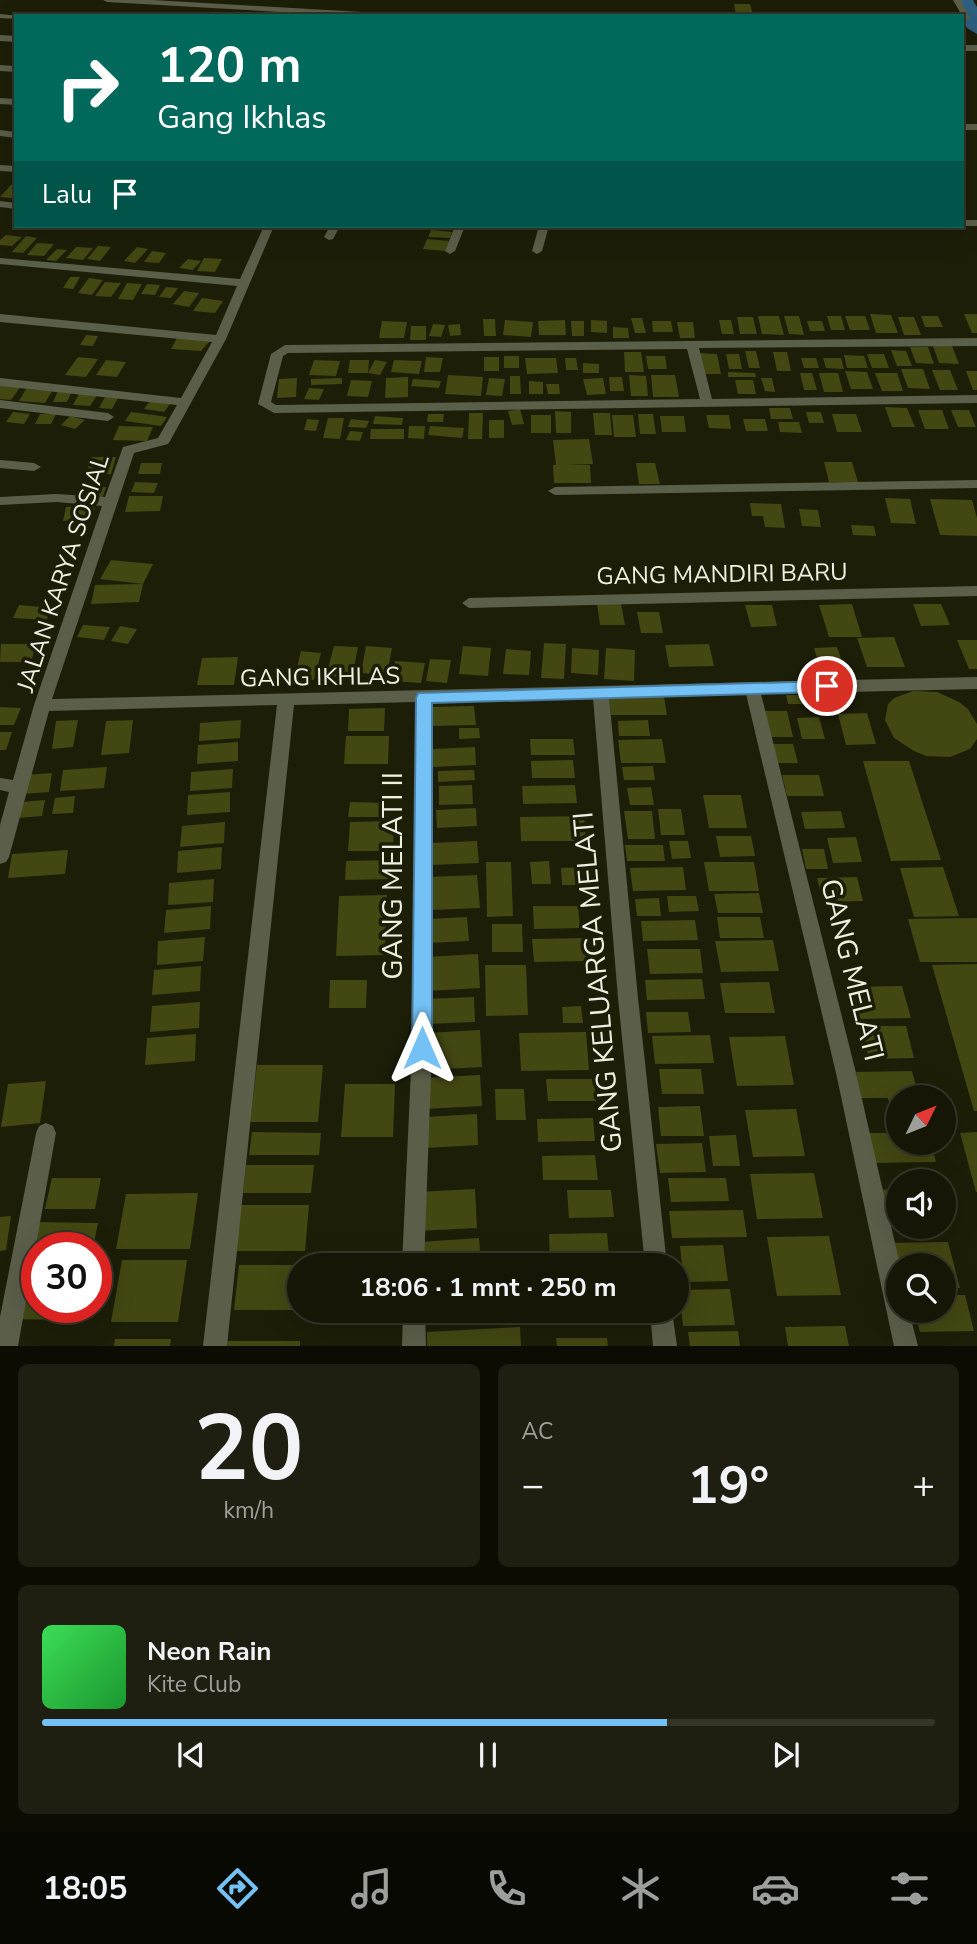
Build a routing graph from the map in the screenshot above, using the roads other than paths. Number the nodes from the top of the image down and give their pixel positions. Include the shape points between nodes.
1 (107, 0) edge
2 (957, 0) edge
3 (363, 12) edge
4 (969, 18) edge
5 (268, 228) edge
6 (334, 228) edge
7 (459, 228) edge
8 (543, 228) edge
9 (329, 237) dead end
10 (450, 251) dead end
11 (537, 251) dead end
12 (0, 261) edge
13 (243, 284) junction
14 (0, 318) edge
15 (220, 339) junction
16 (977, 342) edge
17 (692, 346) junction
18 (0, 382) edge
19 (977, 399) edge
20 (185, 402) junction
21 (707, 403) junction
22 (0, 404) edge
23 (108, 417) dead end
24 (0, 464) edge
25 (34, 467) dead end
26 (977, 484) edge
27 (555, 491) dead end
28 (0, 501) edge
29 (110, 502) junction
30 (977, 591) edge
31 (469, 603) dead end
32 (977, 683) edge
33 (752, 688) junction
34 (601, 692) junction
35 (424, 698) junction
36 (286, 700) junction
37 (43, 705) junction
38 (0, 784) edge
39 (19, 787) junction
40 (0, 857) edge
41 (46, 1133) dead end
42 (413, 1253) edge
43 (655, 1253) edge
44 (886, 1255) edge
45 (414, 1323) edge
46 (662, 1323) edge
47 (901, 1323) edge
48 (6, 1346) edge
49 (215, 1346) edge
50 (415, 1346) edge
51 (665, 1346) edge
52 (906, 1346) edge

1 - 3 street
2 - 4 street
5 - 13 street, JALAN KARYA SOSIAL
6 - 9 street
7 - 10 street
8 - 11 street
12 - 13 street
13 - 15 street, JALAN KARYA SOSIAL
14 - 15 street
15 - 20 street, JALAN KARYA SOSIAL
16 - 17 street
17 - 21 street
17 - 21 street via 285,349 277,354 264,404 274,409
18 - 20 street
19 - 21 street
20 - 29 street, JALAN KARYA SOSIAL via 163,441 128,450
22 - 23 street
24 - 25 street
26 - 27 street
28 - 29 street via 56,498
29 - 37 street, JALAN KARYA SOSIAL
30 - 31 street, GANG MANDIRI BARU
32 - 33 street, GANG IKHLAS
33 - 34 street, GANG IKHLAS
33 - 44 street, GANG MELATI
34 - 35 street, GANG IKHLAS
34 - 43 street, GANG KELUARGA MELATI
35 - 36 street, GANG IKHLAS
35 - 42 street, GANG MELATI II via 422,1048
36 - 37 street, GANG IKHLAS
36 - 49 street
37 - 39 street, JALAN KARYA SOSIAL
38 - 39 street
39 - 40 street, JALAN KARYA SOSIAL
41 - 48 street
45 - 50 street
46 - 51 street
47 - 52 street, GANG MELATI

